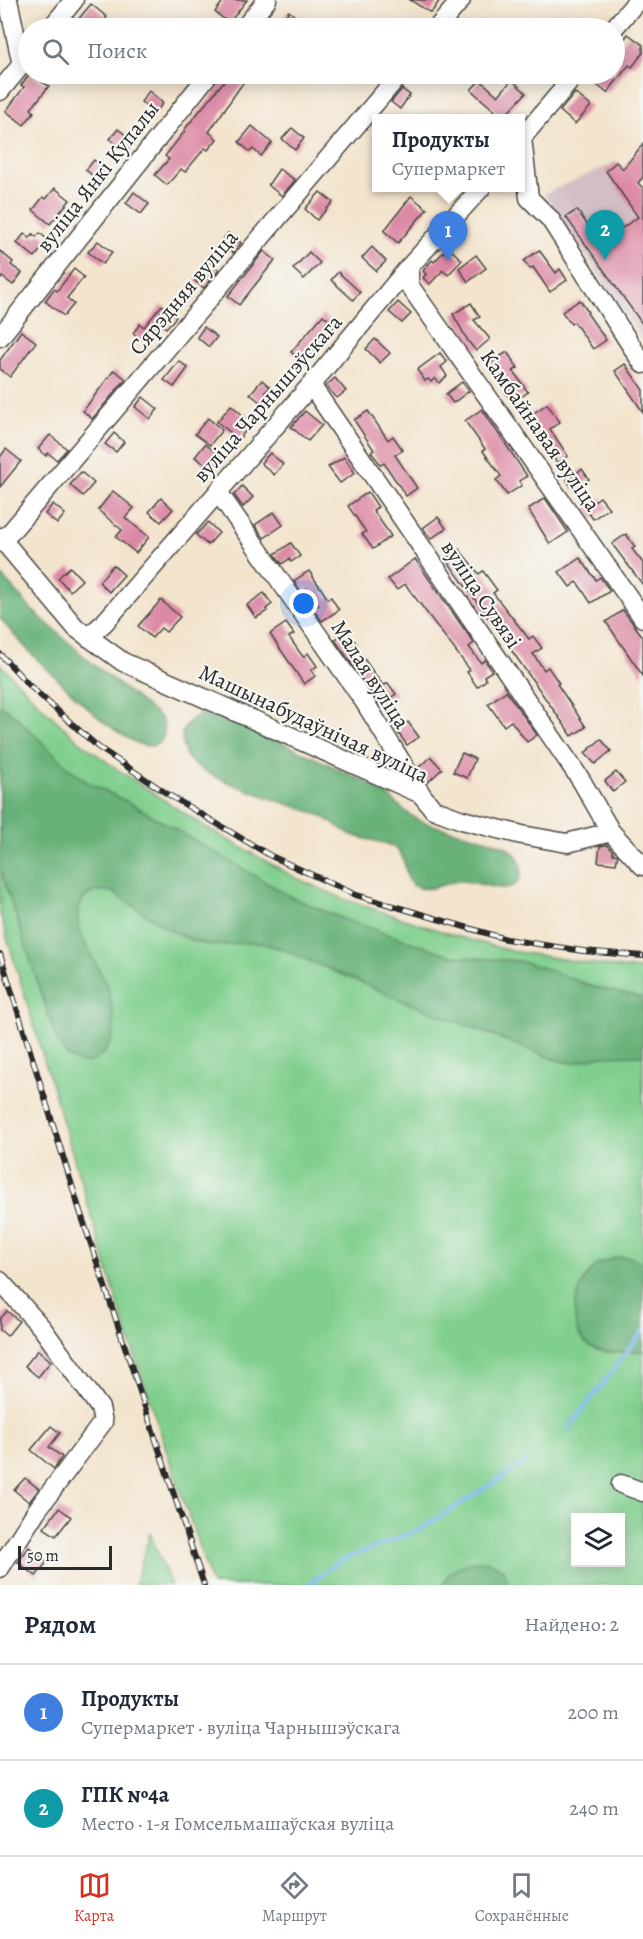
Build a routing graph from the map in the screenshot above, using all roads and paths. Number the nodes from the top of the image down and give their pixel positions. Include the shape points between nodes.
1 (8, 0) edge
2 (74, 0) edge
3 (267, 0) edge
4 (461, 0) edge
5 (638, 0) edge
6 (59, 18) edge
7 (252, 18) edge
8 (446, 18) edge
9 (623, 18) edge
10 (18, 36) edge
11 (18, 69) edge
12 (201, 84) edge
13 (391, 84) edge
14 (568, 84) edge
15 (0, 91) edge
16 (525, 134) edge
17 (525, 168) edge
18 (477, 192) edge
19 (409, 267) junction
20 (0, 337) edge
21 (643, 364) edge
22 (311, 385) junction
23 (218, 492) junction
24 (2, 539) edge
25 (643, 618) edge
26 (88, 638) junction
27 (421, 794) junction
28 (611, 831) junction
29 (643, 866) edge
30 (0, 1281) edge
31 (621, 1484) dead end
32 (643, 1492) edge
33 (0, 1568) edge

1 - 10 street
2 - 6 street
3 - 7 street
4 - 8 street
5 - 9 street
11 - 15 street
12 - 20 street, вуліца Янкі Купалы
13 - 24 street, Сярэдняя вуліца
14 - 16 street
17 - 21 street via 529,198 550,219
18 - 19 street, вуліца Чарнышэўскага
19 - 22 street, вуліца Чарнышэўскага
19 - 25 street, Камбайнавая вуліца via 409,285
22 - 23 street, вуліца Чарнышэўскага
22 - 28 street, вуліца Сувязі
23 - 26 street, вуліца Чарнышэўскага
23 - 27 street, Малая вуліца via 364,701
24 - 26 street, Машынабудаўнічая вуліца
26 - 27 street, Машынабудаўнічая вуліца via 123,662
27 - 28 street, Машынабудаўнічая вуліца via 433,809 522,835 567,843
28 - 29 street
30 - 33 street via 42,1328 94,1399 103,1422 37,1510
31 - 32 street

